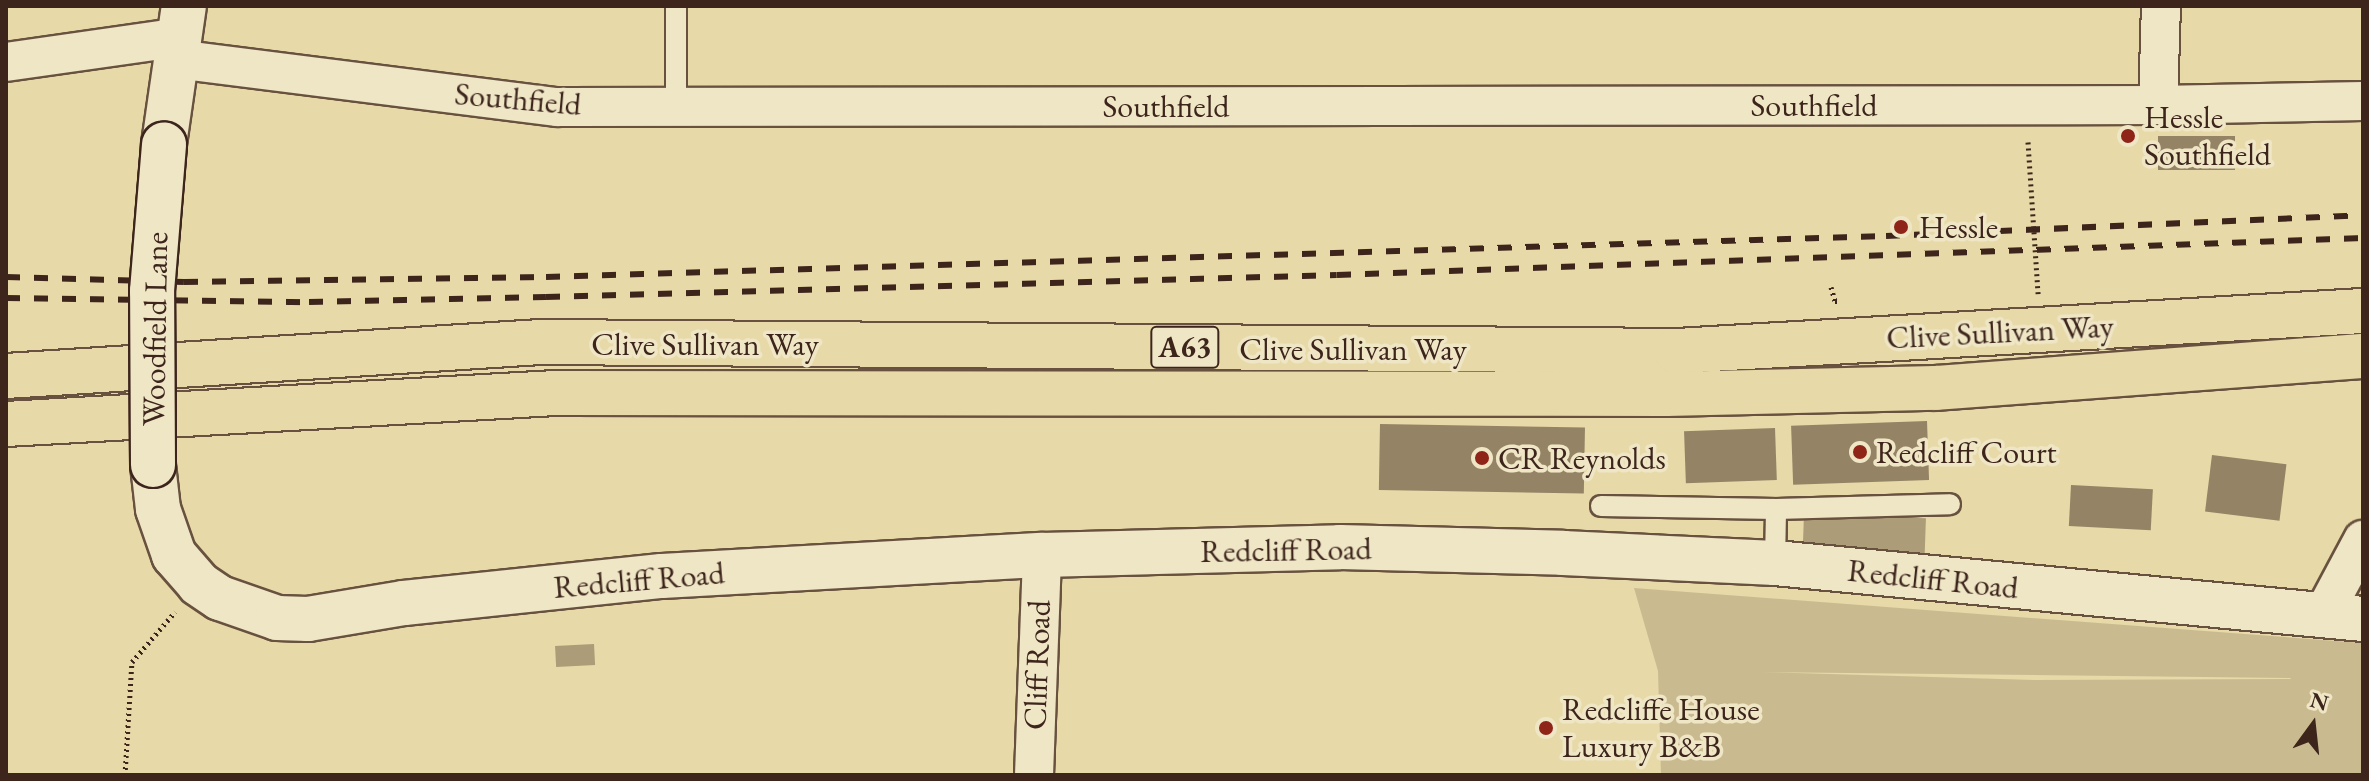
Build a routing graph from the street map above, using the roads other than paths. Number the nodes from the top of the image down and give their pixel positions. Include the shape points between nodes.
1 (676, 6) edge
2 (2161, 6) edge
3 (180, 34) edge
4 (6, 62) edge
5 (2363, 101) edge
6 (2158, 105) junction
7 (676, 106) junction
8 (2363, 311) edge
9 (2363, 356) edge
10 (6, 376) edge
11 (6, 424) edge
12 (1950, 504) dead end
13 (1601, 506) dead end
14 (1776, 509) junction
15 (2363, 540) edge
16 (1042, 555) junction
17 (1775, 563) junction
18 (250, 610) joint
19 (2343, 616) edge
20 (1034, 775) edge

1 - 7 lane
2 - 6 street
3 - 4 street, Southfield
3 - 7 street, Southfield via 557,107
3 - 18 street, Woodfield Lane, bridge via 152,291 153,465 163,530 174,555 199,584
5 - 6 street, Southfield
6 - 7 street, Southfield
8 - 10 highway, Clive Sullivan Way / A63 via 1677,351 540,342
9 - 11 highway, Clive Sullivan Way / A63 via 1936,388 1666,394 556,393
12 - 14 lane
13 - 14 lane
14 - 17 lane
15 - 19 street
16 - 17 street, Redcliff Road via 1340,547
16 - 18 street, Redcliff Road via 662,576 404,603 308,619
16 - 20 street, Cliff Road
17 - 19 street, Redcliff Road

